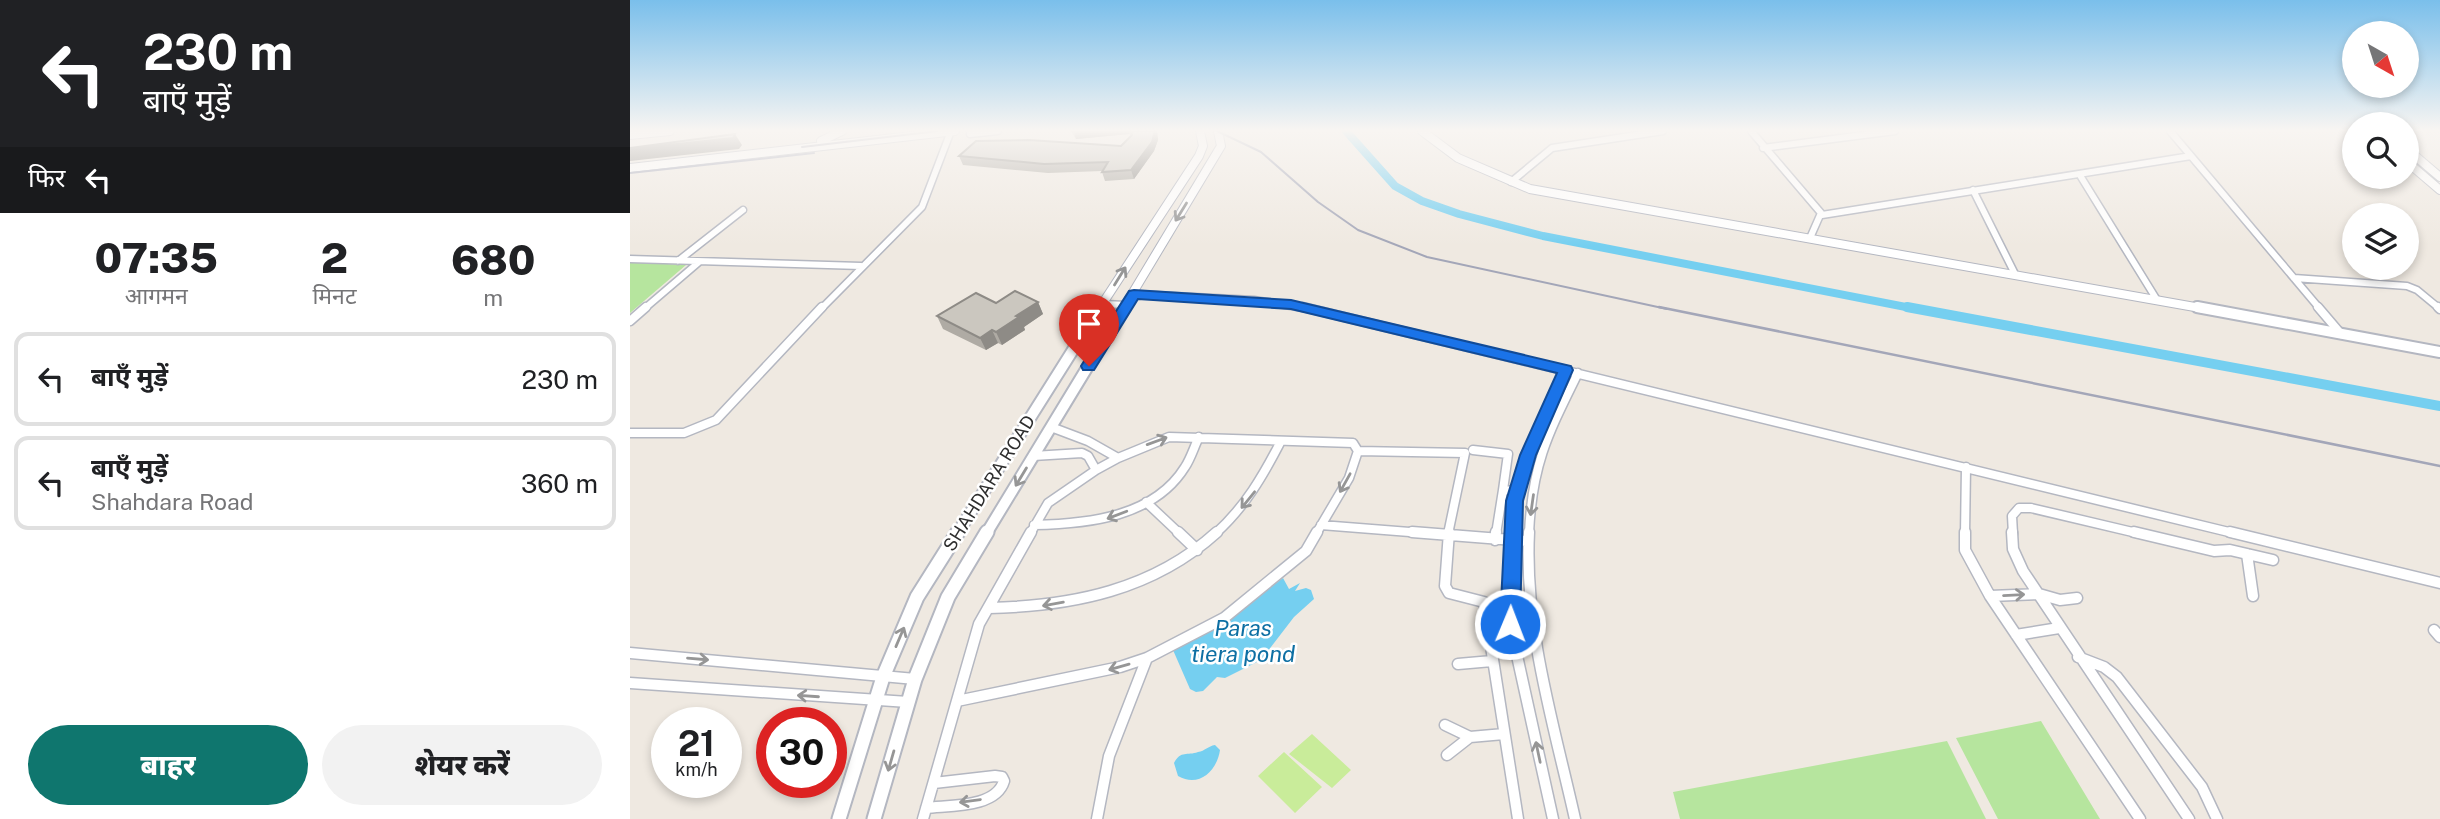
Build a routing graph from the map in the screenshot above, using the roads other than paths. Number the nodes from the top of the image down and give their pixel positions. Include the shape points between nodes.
1 (938, 169) edge
2 (1190, 169) edge
3 (1208, 169) edge
4 (1485, 169) edge
5 (1525, 169) edge
6 (1782, 169) edge
7 (2122, 169) edge
8 (2202, 169) edge
9 (2419, 172) edge
10 (2081, 177) junction
11 (1511, 182) junction
12 (1973, 190) junction
13 (2440, 190) edge
14 (744, 210) dead end
15 (1822, 215) junction
16 (1810, 238) junction
17 (630, 259) edge
18 (678, 261) junction
19 (699, 262) junction
20 (861, 266) junction
21 (2015, 274) junction
22 (2294, 278) junction
23 (1134, 294) junction
24 (2157, 300) junction
25 (1102, 304) junction
26 (1127, 305) junction
27 (2440, 309) edge
28 (630, 321) edge
29 (2341, 334) junction
30 (2440, 352) edge
31 (1566, 370) junction
32 (1578, 373) junction
33 (1051, 427) junction
34 (630, 433) edge
35 (1199, 437) junction
36 (1281, 441) junction
37 (1473, 450) dead end
38 (1359, 451) junction
39 (1033, 456) junction
40 (1118, 458) junction
41 (1966, 467) junction
42 (1096, 470) junction
43 (1503, 490) junction
44 (1518, 491) junction
45 (1146, 502) junction
46 (1034, 525) junction
47 (1321, 526) junction
48 (2228, 532) junction
49 (1448, 535) junction
50 (2240, 535) junction
51 (1495, 540) junction
52 (1512, 541) junction
53 (1527, 541) junction
54 (1197, 550) junction
55 (2230, 550) junction
56 (2244, 553) junction
57 (2273, 560) dead end
58 (2440, 583) edge
59 (2039, 594) junction
60 (1990, 596) junction
61 (2253, 596) dead end
62 (2077, 598) dead end
63 (989, 608) junction
64 (2059, 628) junction
65 (2016, 635) junction
66 (630, 653) edge
67 (2078, 657) junction
68 (1147, 658) junction
69 (1492, 661) junction
70 (1458, 664) dead end
71 (883, 677) junction
72 (915, 679) junction
73 (630, 683) edge
74 (876, 700) junction
75 (957, 701) junction
76 (908, 702) junction
77 (1445, 725) dead end
78 (1504, 734) junction
79 (1470, 737) junction
80 (1447, 755) dead end
81 (934, 783) junction
82 (925, 813) edge
83 (839, 819) edge
84 (874, 819) edge
85 (1097, 819) edge
86 (1518, 819) edge
87 (1553, 819) edge
88 (1576, 819) edge
89 (2140, 819) edge
90 (2189, 819) edge
91 (2217, 819) edge

1 - 20 street via 925,203
25 -> 2 street, SHAHDARA ROAD
3 -> 23 street, SHAHDARA ROAD
4 - 11 street
5 - 11 street
6 - 15 street
7 - 10 street
8 - 22 street
9 - 13 street
10 - 12 street
10 - 24 street
11 - 16 street
12 - 15 street
12 - 21 street
14 - 18 street
15 - 16 street
16 - 21 street
17 - 18 street
18 - 19 street
19 - 20 street
19 - 28 street
20 - 34 street via 716,420 697,432 678,435
21 - 24 street
22 - 27 street via 2407,286
22 - 29 street
23 - 26 street, SHAHDARA ROAD
23 - 31 street via 1291,304
24 - 29 street
25 - 26 street
71 -> 25 street, SHAHDARA ROAD via 917,597
26 - 33 street, SHAHDARA ROAD
29 - 30 street
31 - 32 street
31 - 44 street via 1528,455
32 - 41 street
32 -> 53 street via 1538,459
33 - 39 street, SHAHDARA ROAD
33 - 40 street
35 - 36 street
40 -> 35 street via 1159,439
35 - 45 street via 1180,473
36 - 38 street via 1353,443
36 -> 54 street via 1253,495
37 - 43 street via 1508,454
38 -> 47 street
38 - 49 street via 1465,453
39 - 42 street via 1082,453
39 -> 72 street, SHAHDARA ROAD via 948,597
40 - 42 street
41 - 48 street
41 - 60 street via 1965,550
42 - 46 street via 1052,499
43 - 44 street
43 - 51 street
44 - 52 street
45 -> 46 street via 1098,521
45 - 54 street
46 - 63 street
47 - 49 street
47 - 68 street via 1306,551 1264,589 1224,618
48 - 50 street
48 - 55 street
49 - 51 street
49 - 69 street via 1446,590 1483,601
50 - 56 street
50 - 58 street
51 - 52 street
52 - 53 street
87 -> 52 street via 1510,624
53 - 88 street via 1532,615
54 -> 63 street via 1167,570 1098,597
55 - 56 street
55 - 59 street via 2221,552 2073,516 2019,508 2012,516 2013,549
56 - 57 street
56 - 61 street
60 -> 59 street
59 - 62 street via 2060,600
59 - 64 street
60 - 65 street
63 - 75 street via 979,624
64 - 65 street
64 - 67 street
65 - 89 street
66 -> 71 street
67 - 90 street
67 - 91 street via 2117,677 2202,787
68 -> 75 street via 1065,681
68 - 85 street via 1110,756
69 - 70 street
69 - 78 street
71 - 72 street
71 - 74 street, SHAHDARA ROAD
72 - 76 street, SHAHDARA ROAD
74 -> 73 street
74 - 76 street
74 - 83 street, SHAHDARA ROAD
75 - 81 street
76 -> 84 street, SHAHDARA ROAD
77 - 79 street
78 - 79 street
78 - 86 street
79 - 80 street
81 - 82 street
81 -> 82 street via 995,776 1004,781 1001,792 989,799

